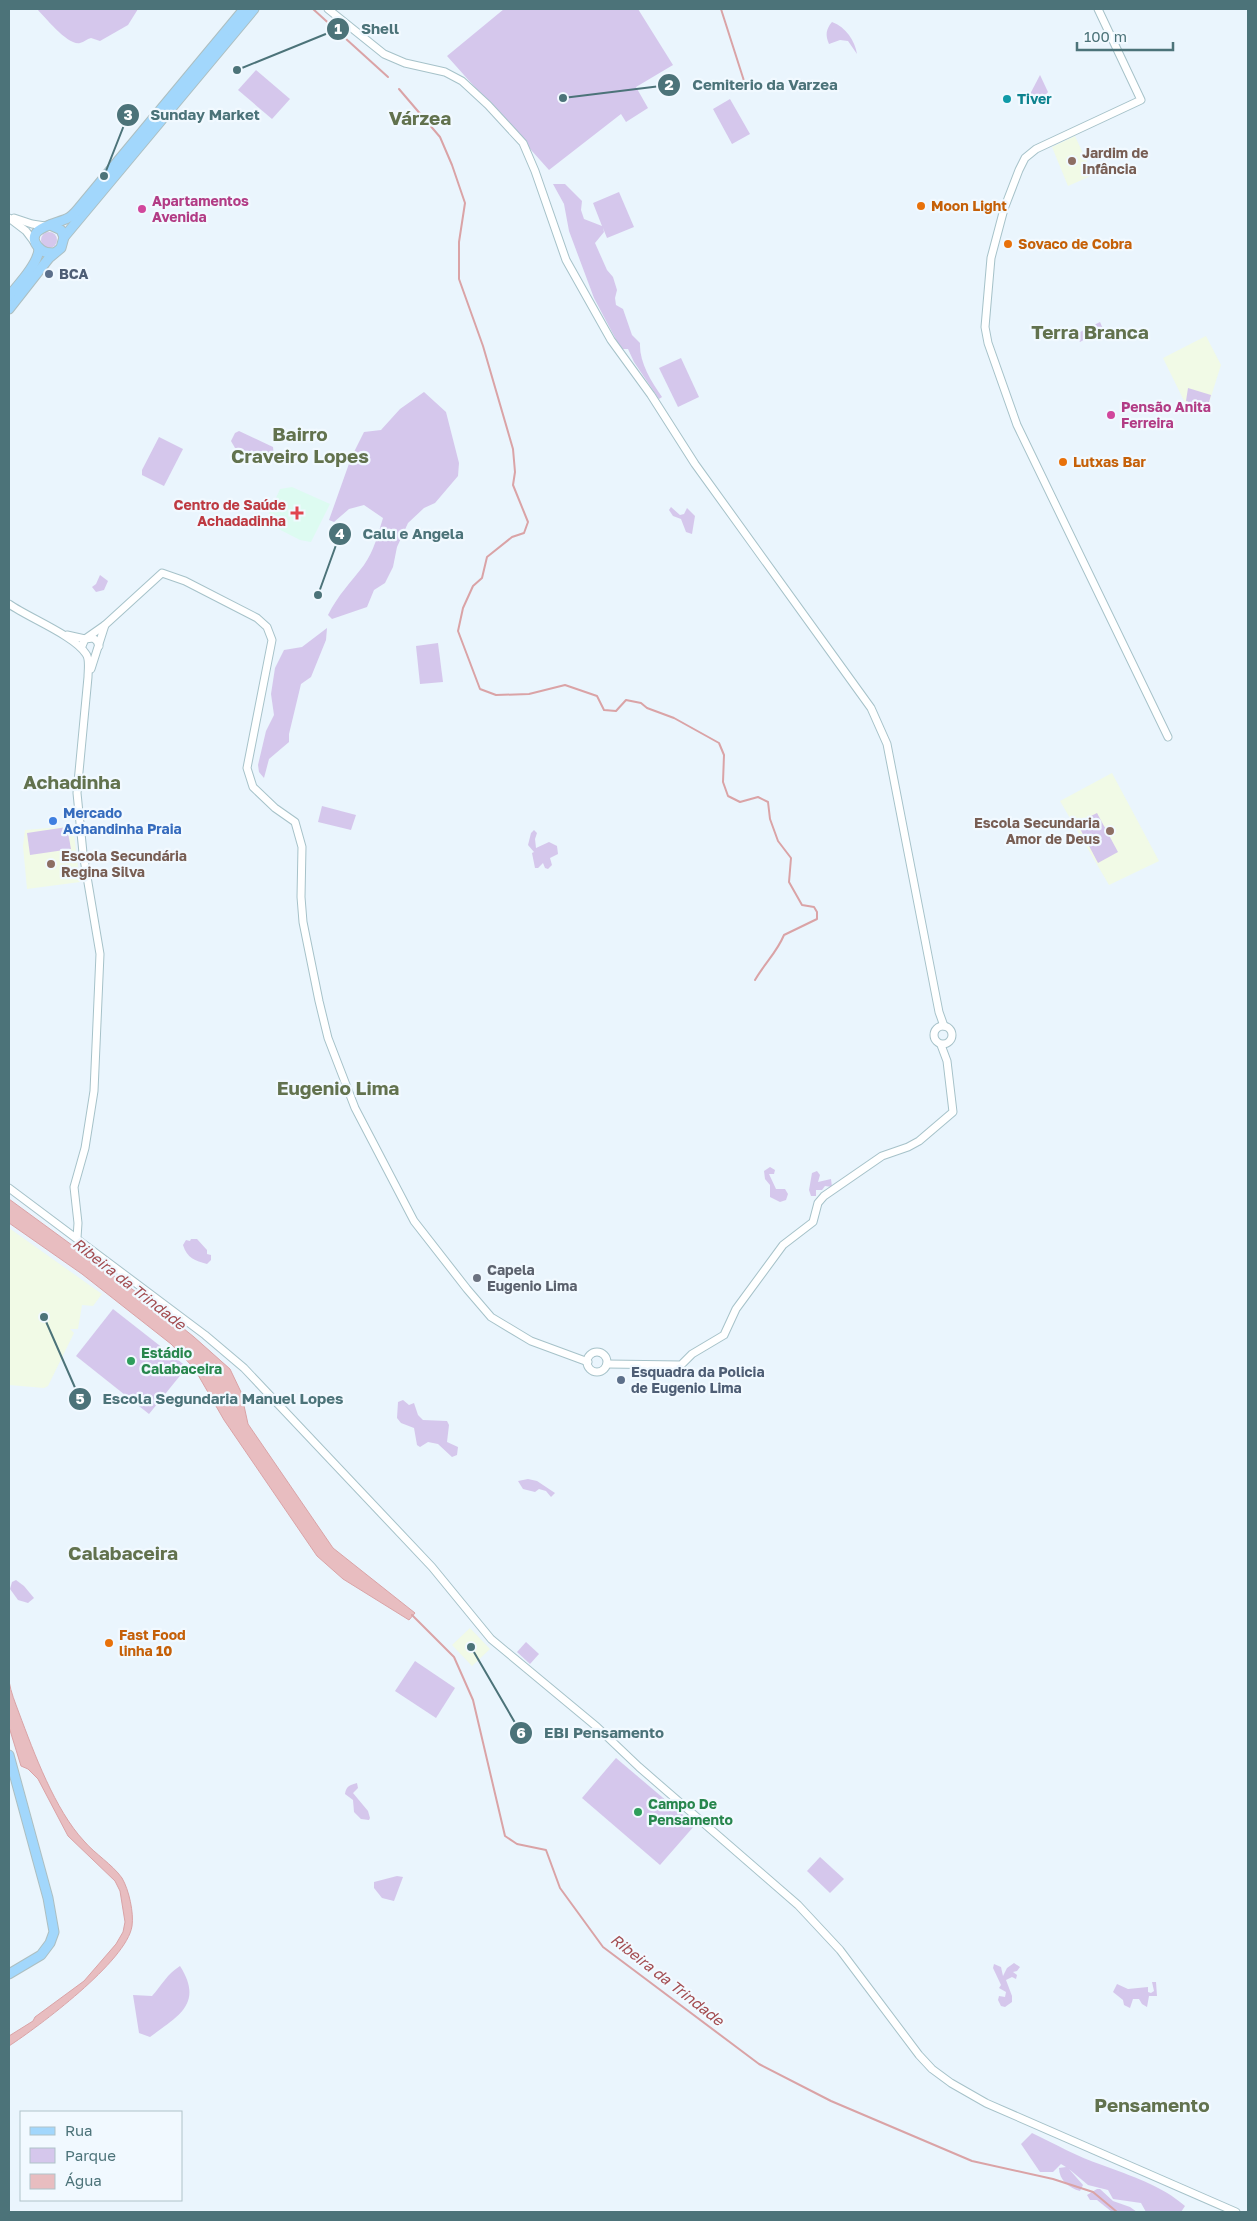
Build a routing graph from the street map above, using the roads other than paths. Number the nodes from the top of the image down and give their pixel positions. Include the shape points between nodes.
1 (244, 9) edge
2 (254, 9) edge
3 (328, 9) edge
4 (1098, 9) edge
5 (9, 217) edge
6 (48, 225) junction
7 (64, 237) junction
8 (38, 246) junction
9 (54, 253) junction
10 (9, 296) edge
11 (9, 309) edge
12 (9, 604) edge
13 (106, 625) junction
14 (62, 634) junction
15 (85, 639) junction
16 (82, 646) junction
17 (99, 646) junction
18 (86, 654) junction
19 (95, 654) junction
20 (88, 677) junction
21 (1168, 737) dead end
22 (939, 1012) junction
23 (944, 1026) junction
24 (934, 1032) junction
25 (950, 1041) junction
26 (941, 1045) junction
27 (947, 1061) junction
28 (9, 1188) edge
29 (77, 1238) junction
30 (588, 1362) junction
31 (607, 1364) junction
32 (9, 1756) edge
33 (9, 1974) edge
34 (1236, 2212) edge

1 - 6 main road via 78,209 69,218
2 - 7 main road
3 - 22 street via 384,54 405,63 445,72 462,81 523,143 566,260 610,340 871,708 887,744
4 - 21 street via 1141,100 1029,153 1025,158 1004,209 991,258 985,327 1017,425
5 - 6 street
5 - 8 street
6 - 7 main road via 58,227
6 - 8 main road via 38,231
7 - 9 main road via 61,248
8 - 9 main road via 49,254
8 - 10 main road via 39,252
9 - 11 main road
12 - 14 street
13 - 15 street
13 - 17 street
13 - 30 street via 162,573 185,581 257,618 267,627 272,640 247,768 253,787 295,822 302,847 304,922 318,1001 354,1108 414,1220 491,1317 531,1341
14 - 15 street
14 - 16 street
15 - 16 street
15 - 17 street via 95,639
16 - 18 street
17 - 19 street
18 - 19 street
18 - 20 street
19 - 20 street
20 - 29 street via 77,793 83,853 100,954 94,1091 85,1148 74,1187
22 - 23 street
22 - 24 street
23 - 24 street
23 - 25 street via 952,1032
24 - 26 street via 935,1041
25 - 26 street
25 - 27 street
26 - 27 street
27 - 31 street via 954,1112 919,1141 882,1156 824,1196 818,1203 813,1222 783,1245 736,1309 724,1335 692,1354 681,1365
28 - 29 street
29 - 34 street via 205,1334 244,1368 432,1567 492,1639 786,1892 836,1946 932,2069 986,2103
30 - 31 street via 596,1371 604,1369
30 - 31 street via 592,1354 598,1352 606,1357
32 - 33 main road via 54,1931 41,1955

